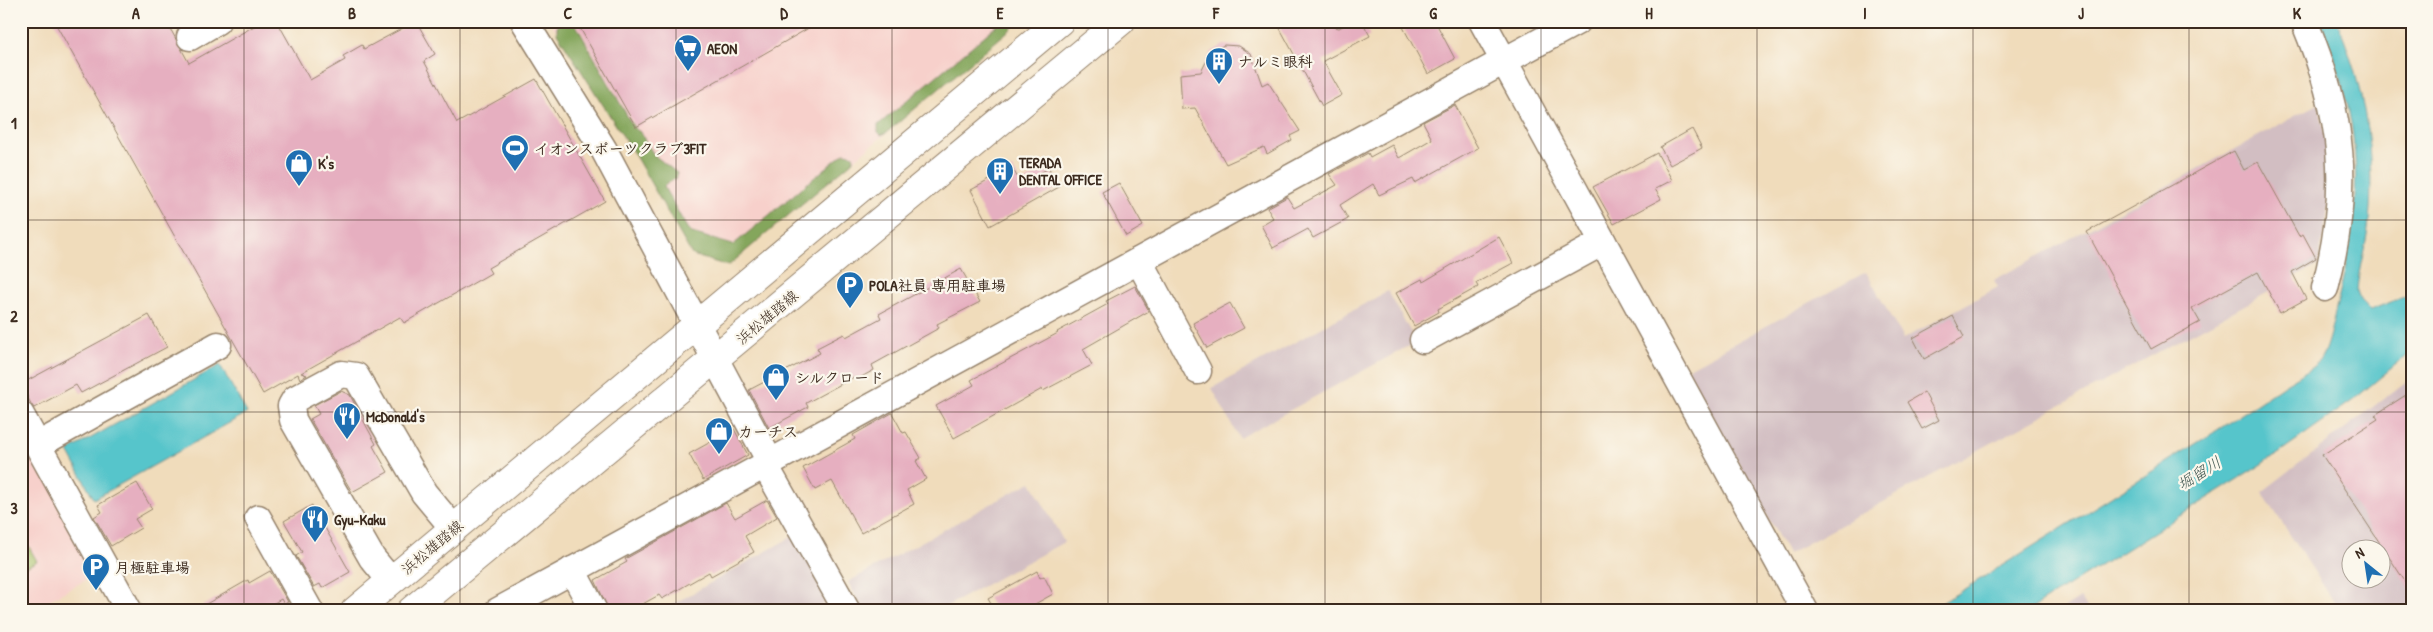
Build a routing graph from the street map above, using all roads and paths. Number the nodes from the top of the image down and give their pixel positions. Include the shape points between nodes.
1 (217, 21) edge
2 (524, 21) edge
3 (1121, 21) edge
4 (1482, 21) edge
5 (1578, 21) edge
6 (2304, 21) edge
7 (1048, 25) edge
8 (190, 37) dead end
9 (1504, 62) junction
10 (1603, 242) junction
11 (1139, 261) junction
12 (2326, 288) dead end
13 (697, 325) junction
14 (1423, 340) dead end
15 (218, 344) dead end
16 (715, 359) junction
17 (1198, 370) dead end
18 (21, 415) edge
19 (38, 446) junction
20 (768, 464) junction
21 (258, 518) dead end
22 (454, 528) junction
23 (572, 570) junction
24 (391, 581) junction
25 (130, 611) edge
26 (310, 611) edge
27 (355, 611) edge
28 (411, 611) edge
29 (498, 611) edge
30 (594, 611) edge
31 (847, 611) edge
32 (1805, 611) edge

1 - 8 street
2 - 13 street via 604,150
3 - 16 main road, 浜松雄踏線
4 - 9 street
5 - 9 street
6 - 12 street via 2326,77 2340,147 2340,218
7 - 13 main road, 浜松雄踏線
9 - 10 street
9 - 11 street
10 - 14 street
10 - 32 street
11 - 17 street
11 - 20 street
13 - 16 street
13 - 22 main road, 浜松雄踏線
15 - 19 street
16 - 20 street
16 - 28 main road, 浜松雄踏線
18 - 19 street
19 - 25 street
20 - 23 street
20 - 31 street
21 - 26 street
22 - 24 main road, 浜松雄踏線
22 - 24 street via 418,483 356,376 341,374 296,399 291,413 372,558
23 - 29 street
23 - 30 street
24 - 27 main road, 浜松雄踏線

